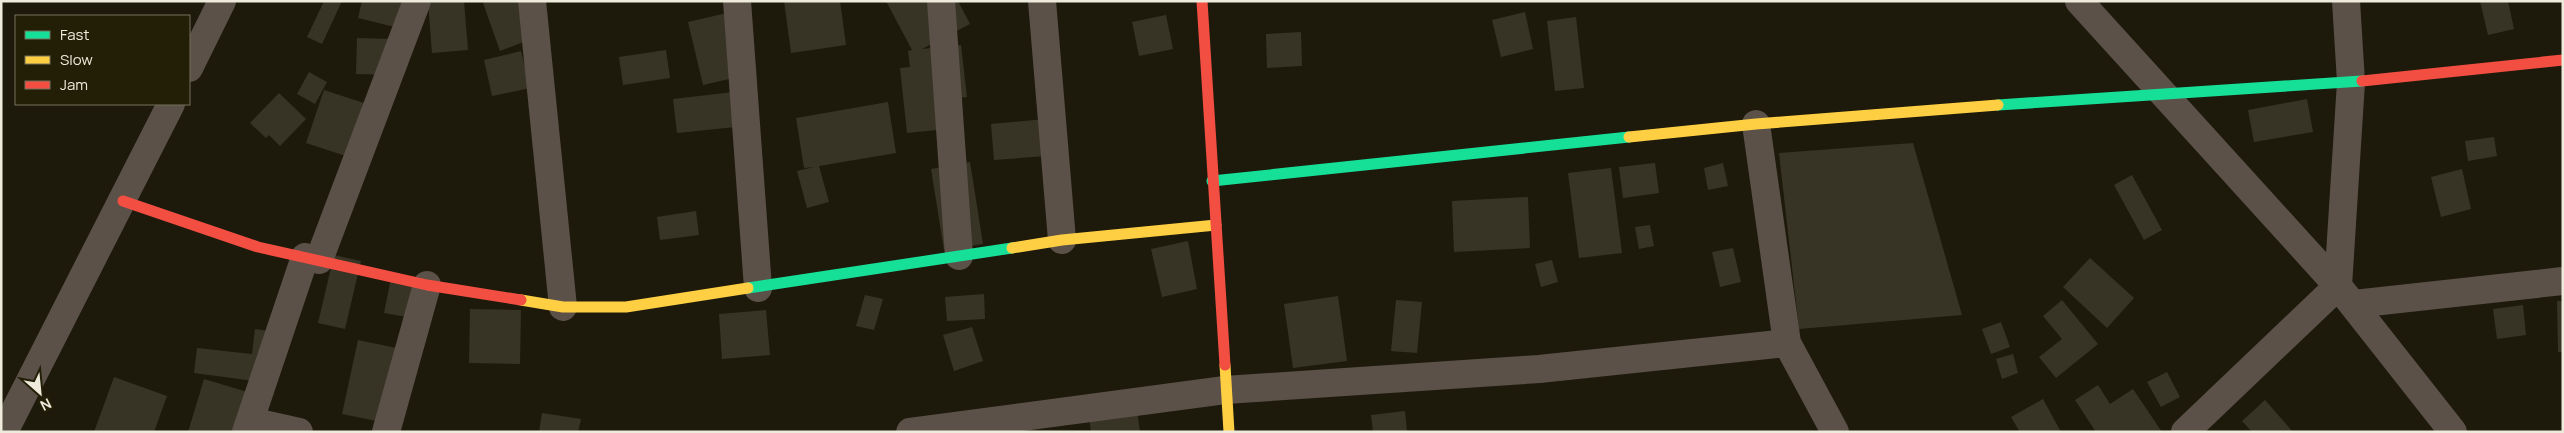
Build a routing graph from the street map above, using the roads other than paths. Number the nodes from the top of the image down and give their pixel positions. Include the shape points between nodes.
1 (222, 1) edge
2 (418, 1) edge
3 (532, 1) edge
4 (737, 1) edge
5 (942, 1) edge
6 (1042, 1) edge
7 (1202, 1) edge
8 (2079, 1) edge
9 (2346, 1) edge
10 (2563, 60) edge
11 (190, 66) edge
12 (2352, 82) junction
13 (2160, 93) junction
14 (171, 105) edge
15 (1756, 124) junction
16 (1212, 181) junction
17 (123, 201) junction
18 (1216, 225) junction
19 (1062, 240) junction
20 (959, 256) junction
21 (312, 258) junction
22 (2563, 281) edge
23 (427, 285) junction
24 (758, 288) junction
25 (2346, 295) junction
26 (563, 307) junction
27 (1787, 343) junction
28 (1225, 390) junction
29 (1023, 424) edge
30 (248, 427) edge
31 (4, 432) edge
32 (299, 432) edge
33 (386, 432) edge
34 (910, 432) edge
35 (1229, 432) edge
36 (1834, 432) edge
37 (2185, 432) edge
38 (2452, 432) edge

1 - 11 street
2 - 21 street
3 - 26 street
4 - 24 street
5 - 20 street
6 - 19 street
7 - 16 street
8 - 13 street
9 - 12 street
10 - 12 street
12 - 13 street
12 - 25 street
13 - 15 street
13 - 25 street
14 - 17 street
15 - 16 street
15 - 27 street
16 - 18 street
17 - 21 street via 258,246
17 - 31 street
18 - 19 street
18 - 28 street
19 - 20 street
20 - 24 street
21 - 23 street
21 - 30 street
22 - 25 street
23 - 26 street
23 - 33 street
24 - 26 street via 626,307
25 - 37 street
25 - 38 street
27 - 28 street via 1538,369
27 - 36 street
28 - 29 street
28 - 35 street
29 - 34 street
30 - 32 street

